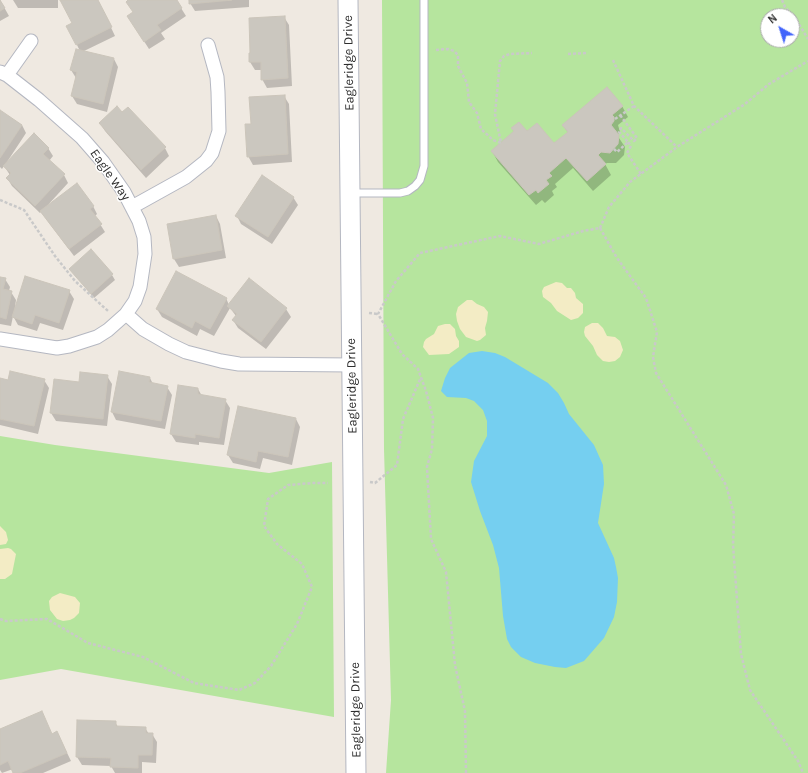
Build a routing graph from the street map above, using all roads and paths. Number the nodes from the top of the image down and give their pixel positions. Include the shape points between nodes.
1 (348, 0) edge
2 (424, 0) edge
3 (782, 0) edge
4 (808, 39) edge
5 (31, 41) dead end
6 (208, 45) dead end
7 (424, 50) junction
8 (588, 53) dead end
9 (532, 54) dead end
10 (568, 54) dead end
11 (613, 60) dead end
12 (808, 62) edge
13 (3, 74) edge
14 (634, 106) junction
15 (620, 116) junction
16 (614, 119) dead end
17 (628, 142) junction
18 (677, 147) junction
19 (614, 149) dead end
20 (642, 174) junction
21 (351, 193) junction
22 (0, 200) edge
23 (132, 206) junction
24 (600, 228) junction
25 (110, 313) dead end
26 (126, 314) junction
27 (0, 339) edge
28 (352, 365) junction
29 (421, 377) junction
30 (368, 482) dead end
31 (328, 483) dead end
32 (0, 618) edge
33 (356, 773) edge
34 (466, 773) edge
35 (803, 773) edge

1 - 21 main road, Eagleridge Drive
2 - 7 lane
3 - 4 path
5 - 13 street
6 - 23 street via 218,92 219,132 212,153 206,162 186,177
7 - 9 path via 448,50 458,55 458,66 467,83 469,102 477,113 481,129 493,140 501,143 495,114 500,61 510,54
7 - 21 lane via 424,166 420,180 408,191 400,193
8 - 10 path
11 - 14 path
12 - 18 path via 770,84 745,104
13 - 23 street, Eagle Way via 39,100 82,138 103,162
14 - 15 path
14 - 18 path
15 - 16 path
15 - 17 path via 637,138 634,141 621,128 619,132
17 - 19 path via 617,152
17 - 20 path via 631,146 627,153
18 - 20 path
20 - 24 path via 630,182 609,207
21 - 28 main road, Eagleridge Drive
22 - 25 path via 24,210 75,281
23 - 26 street, Eagle Way via 144,237 145,254 140,287 135,301
24 - 29 path via 540,244 500,236 420,253 396,281 378,314 402,354 418,369
24 - 35 path via 617,258 646,298 657,332 653,357 656,373 726,485 734,514 741,654 750,690 798,761
26 - 27 street, Eagle Way via 97,337 69,346 57,348
26 - 28 street via 169,344 186,352 220,361 239,364
28 - 33 main road, Eagleridge Drive
29 - 30 path via 403,419 397,465 375,483
29 - 34 path via 432,418 432,450 427,467 431,539 446,572 455,665 465,711
31 - 32 path via 288,485 268,499 264,526 277,544 302,564 312,588 296,624 271,666 255,683 239,690 194,683 143,657 88,643 47,619 6,621

